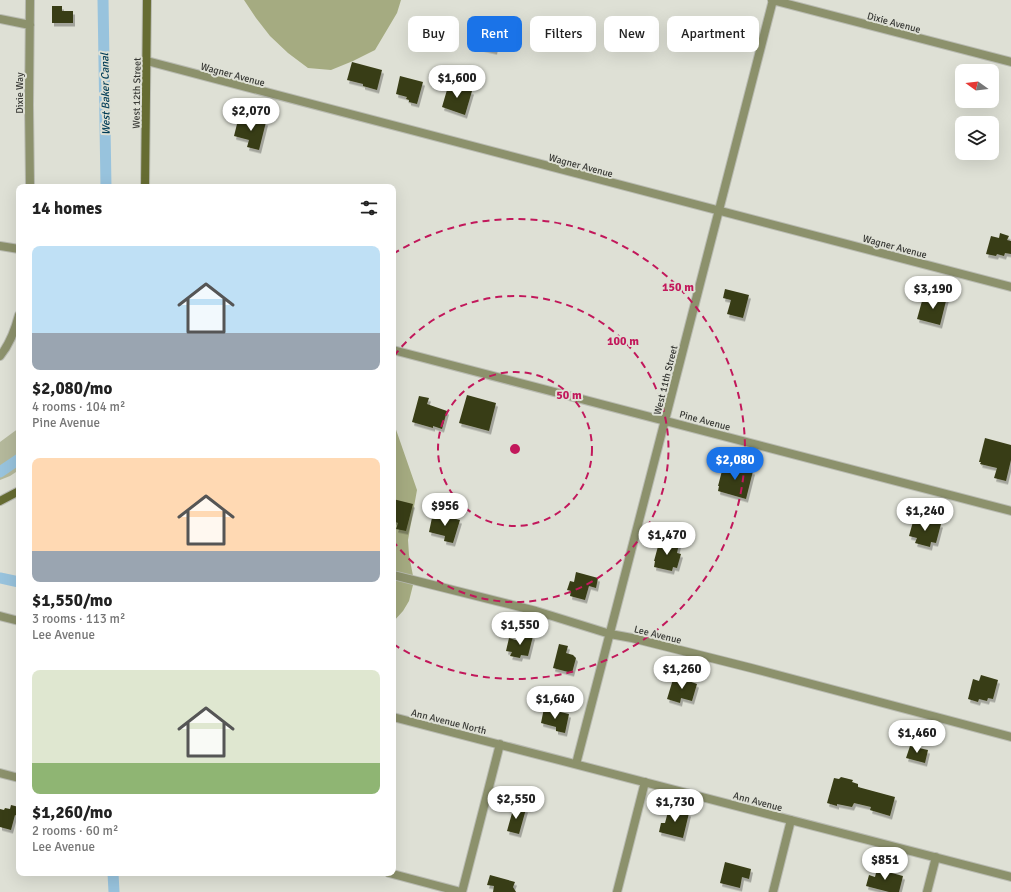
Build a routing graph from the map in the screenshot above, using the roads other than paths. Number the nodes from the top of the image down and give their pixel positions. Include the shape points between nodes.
1 (30, 0) edge
2 (147, 0) edge
3 (772, 0) edge
4 (0, 19) edge
5 (30, 25) junction
6 (147, 61) junction
7 (1011, 62) edge
8 (30, 184) edge
9 (145, 184) edge
10 (719, 211) junction
11 (0, 246) edge
12 (16, 249) edge
13 (1011, 287) edge
14 (16, 326) edge
15 (396, 351) edge
16 (0, 356) edge
17 (666, 420) junction
18 (16, 493) edge
19 (0, 501) edge
20 (1011, 511) edge
21 (396, 576) edge
22 (0, 616) edge
23 (16, 620) edge
24 (610, 634) junction
25 (396, 718) edge
26 (1011, 737) edge
27 (500, 744) junction
28 (576, 764) junction
29 (0, 773) edge
30 (16, 777) edge
31 (645, 782) junction
32 (791, 820) junction
33 (936, 857) junction
34 (396, 875) edge
35 (1011, 877) edge
36 (462, 892) edge
37 (617, 892) edge
38 (772, 892) edge
39 (927, 892) edge

1 - 5 street, Dixie Way
2 - 6 street, West 12th Street
3 - 7 street, Dixie Avenue
3 - 10 street, West 11th Street
4 - 5 street
5 - 8 street, Dixie Way
6 - 9 street, West 12th Street
6 - 10 street, Wagner Avenue
10 - 13 street, Wagner Avenue
10 - 17 street, West 11th Street
11 - 12 street
14 - 16 street
15 - 17 street, Pine Avenue
17 - 20 street, Pine Avenue
17 - 24 street, West 11th Street
18 - 19 street
21 - 24 street, Lee Avenue via 536,611
22 - 23 street
24 - 26 street, Lee Avenue via 751,668
24 - 28 street, West 11th Street
25 - 27 street, Ann Avenue North
27 - 28 street, Ann Avenue
27 - 36 street
28 - 31 street, Ann Avenue
29 - 30 street
31 - 32 street, Ann Avenue
31 - 37 street
32 - 33 street, Ann Avenue
32 - 38 street
33 - 35 street, Ann Avenue
33 - 39 street
34 - 36 street

